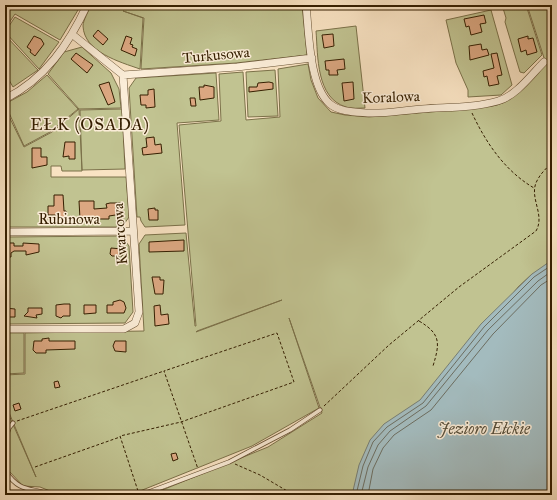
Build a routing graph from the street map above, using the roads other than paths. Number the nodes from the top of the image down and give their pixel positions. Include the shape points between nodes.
1 (87, 5) edge
2 (306, 5) edge
3 (73, 35) junction
4 (312, 58) junction
5 (544, 62) dead end
6 (123, 75) junction
7 (5, 99) edge
8 (133, 231) junction
9 (5, 232) edge
10 (5, 329) edge
11 (320, 410) road end
12 (13, 423) road end
13 (5, 438) edge
14 (6, 470) edge
15 (5, 481) edge
16 (51, 495) edge
17 (140, 495) edge

1 - 3 street
2 - 4 street, Koralowa
3 - 6 street
3 - 7 street via 40,75
4 - 5 street, Koralowa via 322,94 330,105 345,111 369,113 471,106 498,101 507,97
4 - 6 street, Turkusowa via 237,67
6 - 8 street, Kwarcowa
8 - 9 street, Rubinowa
8 - 10 street, Kwarcowa via 138,312 135,323 124,329
11 - 17 lane via 290,430 229,462
12 - 13 lane
14 - 15 lane
14 - 16 lane via 22,488

